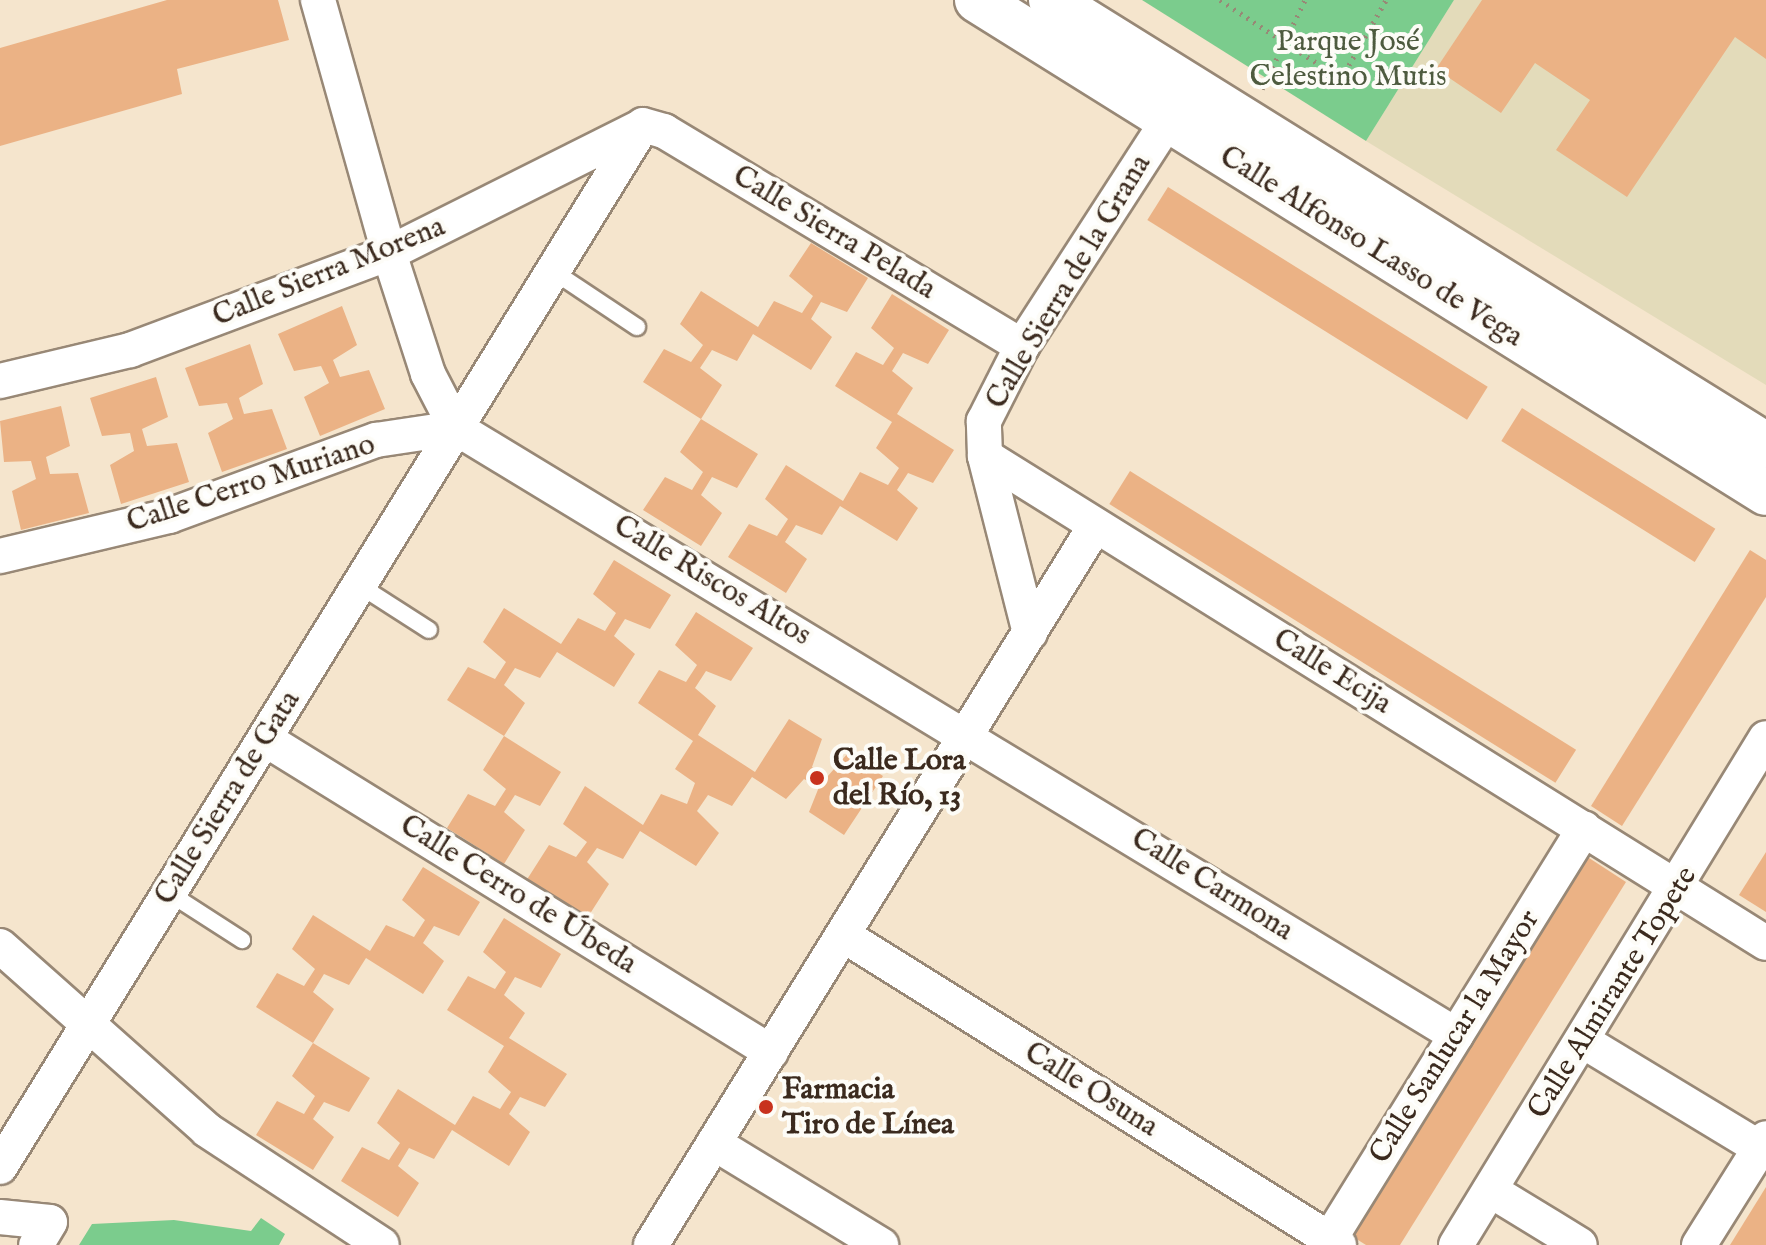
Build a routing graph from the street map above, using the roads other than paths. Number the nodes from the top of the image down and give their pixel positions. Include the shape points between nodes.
1 (318, 0) edge
2 (977, 0) edge
3 (1051, 0) edge
4 (1179, 104) junction
5 (643, 125) junction
6 (389, 253) junction
7 (553, 271) junction
8 (637, 327) dead end
9 (1022, 346) junction
10 (0, 381) edge
11 (456, 428) junction
12 (1766, 445) edge
13 (985, 456) junction
14 (1766, 493) edge
15 (1095, 526) junction
16 (0, 556) edge
17 (359, 585) junction
18 (429, 630) dead end
19 (1030, 633) junction
20 (968, 733) junction
21 (1766, 738) edge
22 (265, 739) junction
23 (1584, 829) junction
24 (1677, 890) junction
25 (169, 893) junction
26 (843, 935) junction
27 (242, 940) dead end
28 (1766, 943) edge
29 (0, 946) edge
30 (86, 1027) junction
31 (1456, 1035) junction
32 (1583, 1041) junction
33 (771, 1052) junction
34 (714, 1143) junction
35 (1763, 1143) edge
36 (0, 1167) edge
37 (1490, 1190) junction
38 (0, 1217) edge
39 (1332, 1243) edge
40 (36, 1245) edge
41 (382, 1245) edge
42 (651, 1245) edge
43 (881, 1245) edge
44 (1456, 1245) edge
45 (1580, 1245) edge
46 (1699, 1245) edge

1 - 6 street
2 - 4 main road, Calle Alfonso Lasso de Vega
3 - 4 main road, Calle Alfonso Lasso de Vega
4 - 9 street, Calle Sierra de la Grana
4 - 12 main road, Calle Alfonso Lasso de Vega
4 - 14 main road, Calle Alfonso Lasso de Vega
5 - 6 street, Calle Sierra Morena
5 - 7 street, Calle Sierra de Gata
5 - 9 street, Calle Sierra Pelada via 678,139
6 - 10 street, Calle Sierra Morena via 130,350
6 - 11 street via 428,374
7 - 8 lane
7 - 11 street, Calle Sierra de Gata
9 - 13 street, Calle Sierra de la Grana via 984,421
11 - 16 street, Calle Cerro Muriano via 376,440 169,516
11 - 17 street, Calle Sierra de Gata
11 - 20 street, Calle Riscos Altos
13 - 15 street, Calle Ecija
13 - 19 street, Calle Sierra de la Grana
15 - 19 street
15 - 23 street, Calle Ecija
17 - 18 lane
17 - 22 street, Calle Sierra de Gata
19 - 20 street
20 - 26 street
20 - 31 street, Calle Carmona
21 - 24 street, Calle Almirante Topete
22 - 25 street, Calle Sierra de Gata
22 - 33 street, Calle Cerro de Úbeda
23 - 24 street, Calle Ecija
23 - 31 street, Calle Sanlucar la Mayor
24 - 28 street, Calle Ecija
24 - 32 street, Calle Almirante Topete
25 - 27 lane
25 - 30 street, Calle Sierra de Gata
26 - 33 street
26 - 39 street, Calle Osuna
29 - 30 street
30 - 36 street, Calle Sierra de Gata
30 - 41 street via 207,1130
31 - 39 street, Calle Sanlucar la Mayor
32 - 35 street
32 - 37 street, Calle Almirante Topete
33 - 34 street
34 - 42 street
34 - 43 street
35 - 46 street
37 - 44 street, Calle Almirante Topete
37 - 45 street
38 - 40 street via 50,1222

